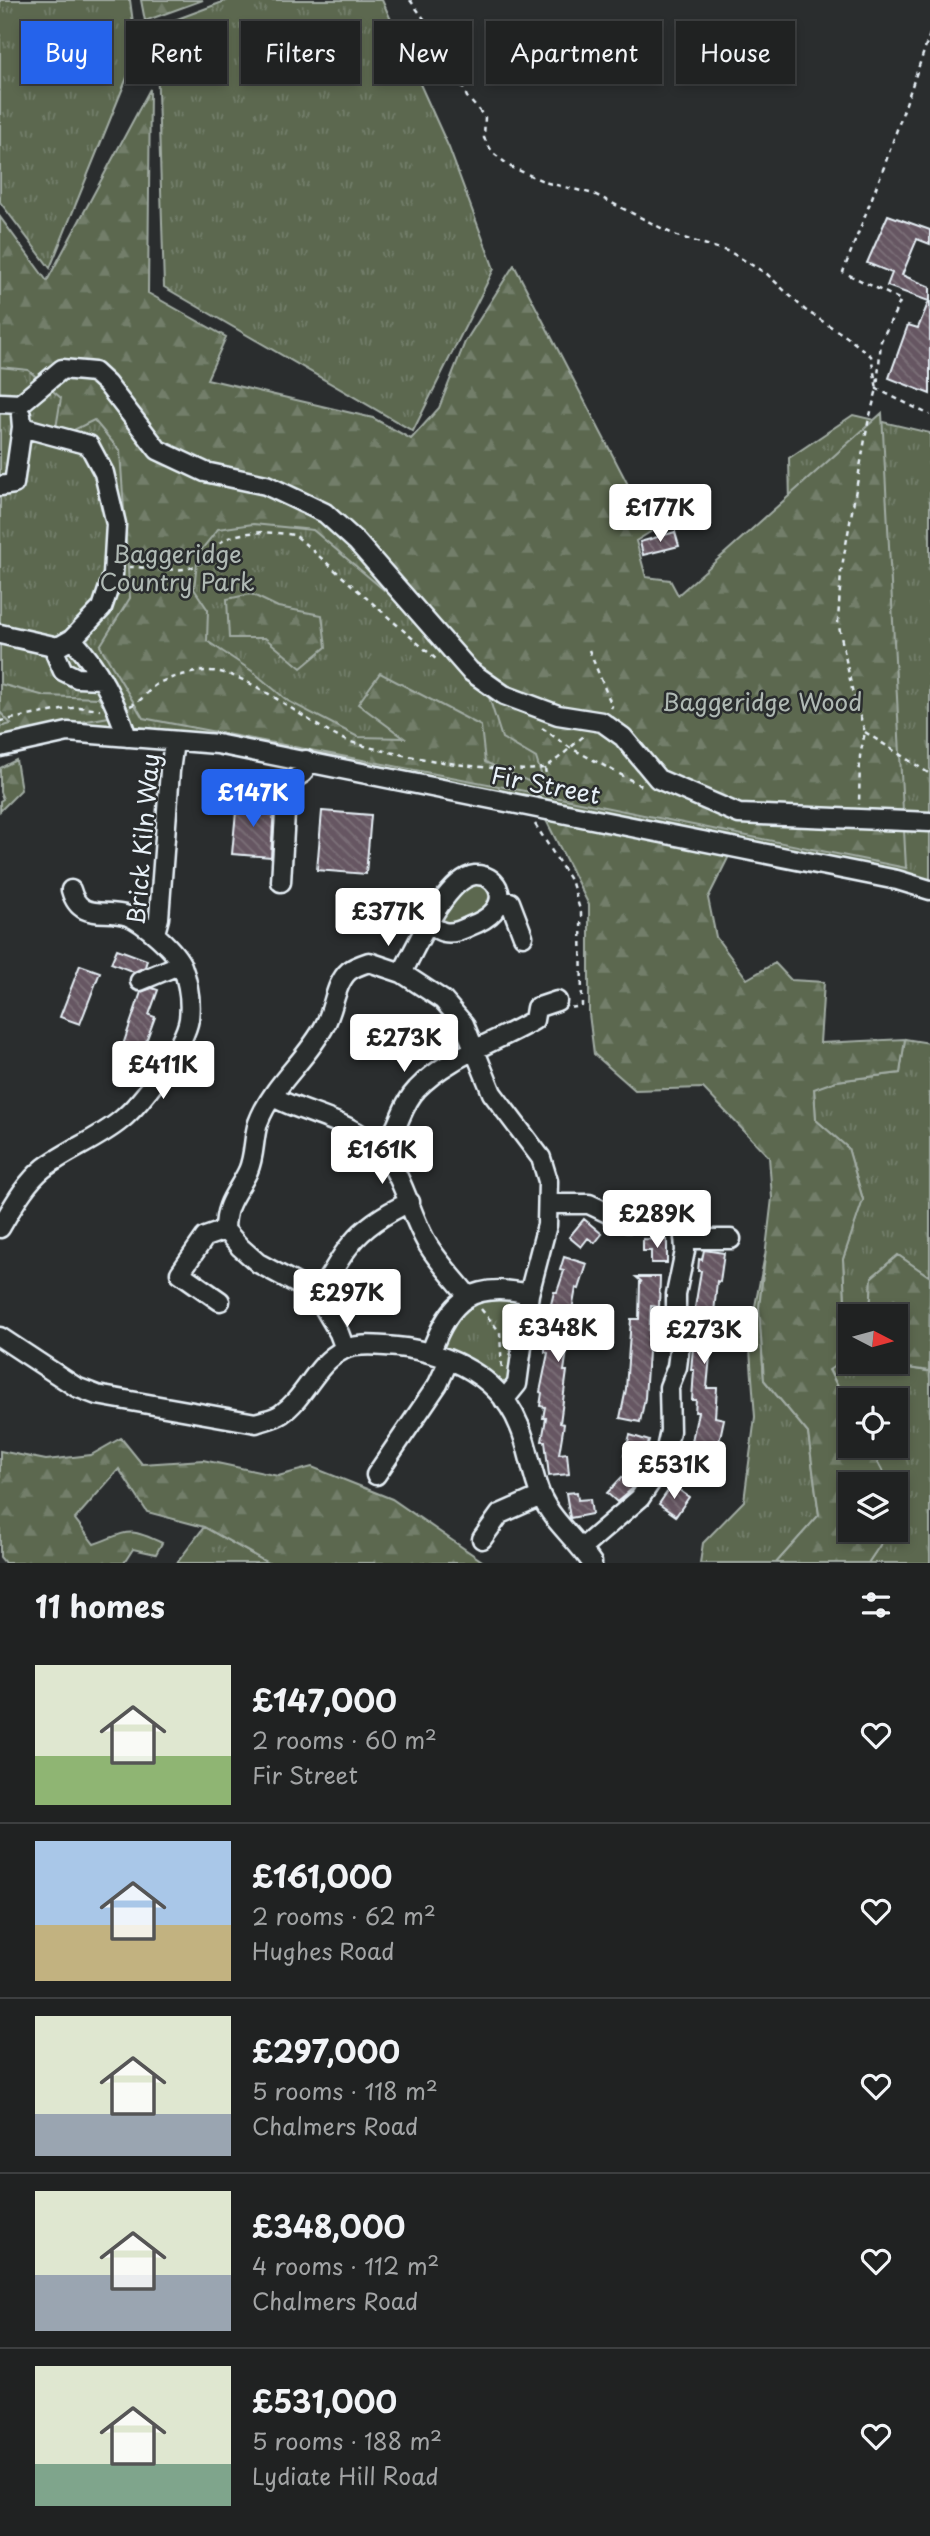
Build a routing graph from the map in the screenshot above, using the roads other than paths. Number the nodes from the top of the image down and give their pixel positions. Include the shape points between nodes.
1 (0, 403) edge
2 (20, 404) junction
3 (22, 427) junction
4 (0, 486) edge
5 (0, 634) edge
6 (72, 639) junction
7 (57, 655) dead end
8 (102, 679) junction
9 (127, 737) junction
10 (174, 742) junction
11 (0, 747) edge
12 (306, 760) junction
13 (930, 822) edge
14 (281, 882) dead end
15 (71, 890) dead end
16 (930, 890) edge
17 (500, 899) junction
18 (429, 925) junction
19 (155, 933) junction
20 (523, 936) dead end
21 (181, 964) junction
22 (402, 973) junction
23 (140, 981) dead end
24 (558, 1006) road end
25 (476, 1049) junction
26 (273, 1097) junction
27 (379, 1148) junction
28 (410, 1202) junction
29 (549, 1204) junction
30 (0, 1228) edge
31 (225, 1230) junction
32 (684, 1239) junction
33 (731, 1239) dead end
34 (316, 1294) junction
35 (529, 1294) junction
36 (468, 1296) junction
37 (220, 1301) dead end
38 (0, 1337) edge
39 (345, 1349) junction
40 (431, 1352) junction
41 (449, 1360) junction
42 (504, 1400) junction
43 (376, 1475) dead end
44 (541, 1496) junction
45 (482, 1539) dead end
46 (587, 1555) edge

1 - 2 street
2 - 3 street
2 - 13 street via 62,369 94,372 158,450 205,472 266,485 326,513 470,671 504,695 558,715 602,722 623,737 657,779 739,814
3 - 4 street via 14,484
3 - 6 street via 89,445 104,473 116,524 114,567 102,608
5 - 6 street via 58,647
6 - 8 street
7 - 8 street via 63,671 77,678
8 - 9 street
9 - 10 street, Fir Street
9 - 11 street, Fir Street via 68,732
10 - 12 street, Fir Street via 217,744
10 - 19 street, Brick Kiln Way
12 - 14 street via 303,773 289,782 286,796
12 - 16 street, Fir Street
15 - 19 street via 84,910 128,916
17 - 18 street via 484,920 458,932
17 - 18 street via 487,877 463,879 451,889
17 - 20 street via 510,902
18 - 22 street
19 - 21 street, Brick Kiln Way
21 - 23 street
21 - 30 street, Brick Kiln Way via 189,991 189,1021 166,1068 122,1120 43,1169
22 - 25 street via 443,1000 464,1024
22 - 26 street via 369,962 348,971 327,1023
24 - 25 street via 536,1009 534,1020
25 - 27 street via 430,1076 415,1091
25 - 29 street via 492,1093 541,1158
26 - 27 street via 321,1115
26 - 31 street via 258,1123 248,1171 225,1212
27 - 28 street
28 - 34 street via 384,1214 351,1243
28 - 36 street via 427,1244
29 - 32 street via 589,1204 627,1222 666,1222 677,1225
29 - 35 street
31 - 34 street via 258,1263
31 - 37 street via 205,1237 180,1273
32 - 33 street
32 - 46 street via 676,1294 680,1343 669,1387 666,1448 640,1498
34 - 39 street
35 - 36 street via 505,1289
35 - 42 street via 520,1372
36 - 40 street via 439,1329
38 - 39 street via 76,1387 97,1395 256,1423 280,1415 326,1361
39 - 40 street via 373,1346
40 - 41 street
41 - 42 street via 480,1374
41 - 43 street via 438,1384
42 - 44 street via 519,1423
44 - 45 street via 500,1514
44 - 46 street via 560,1527

